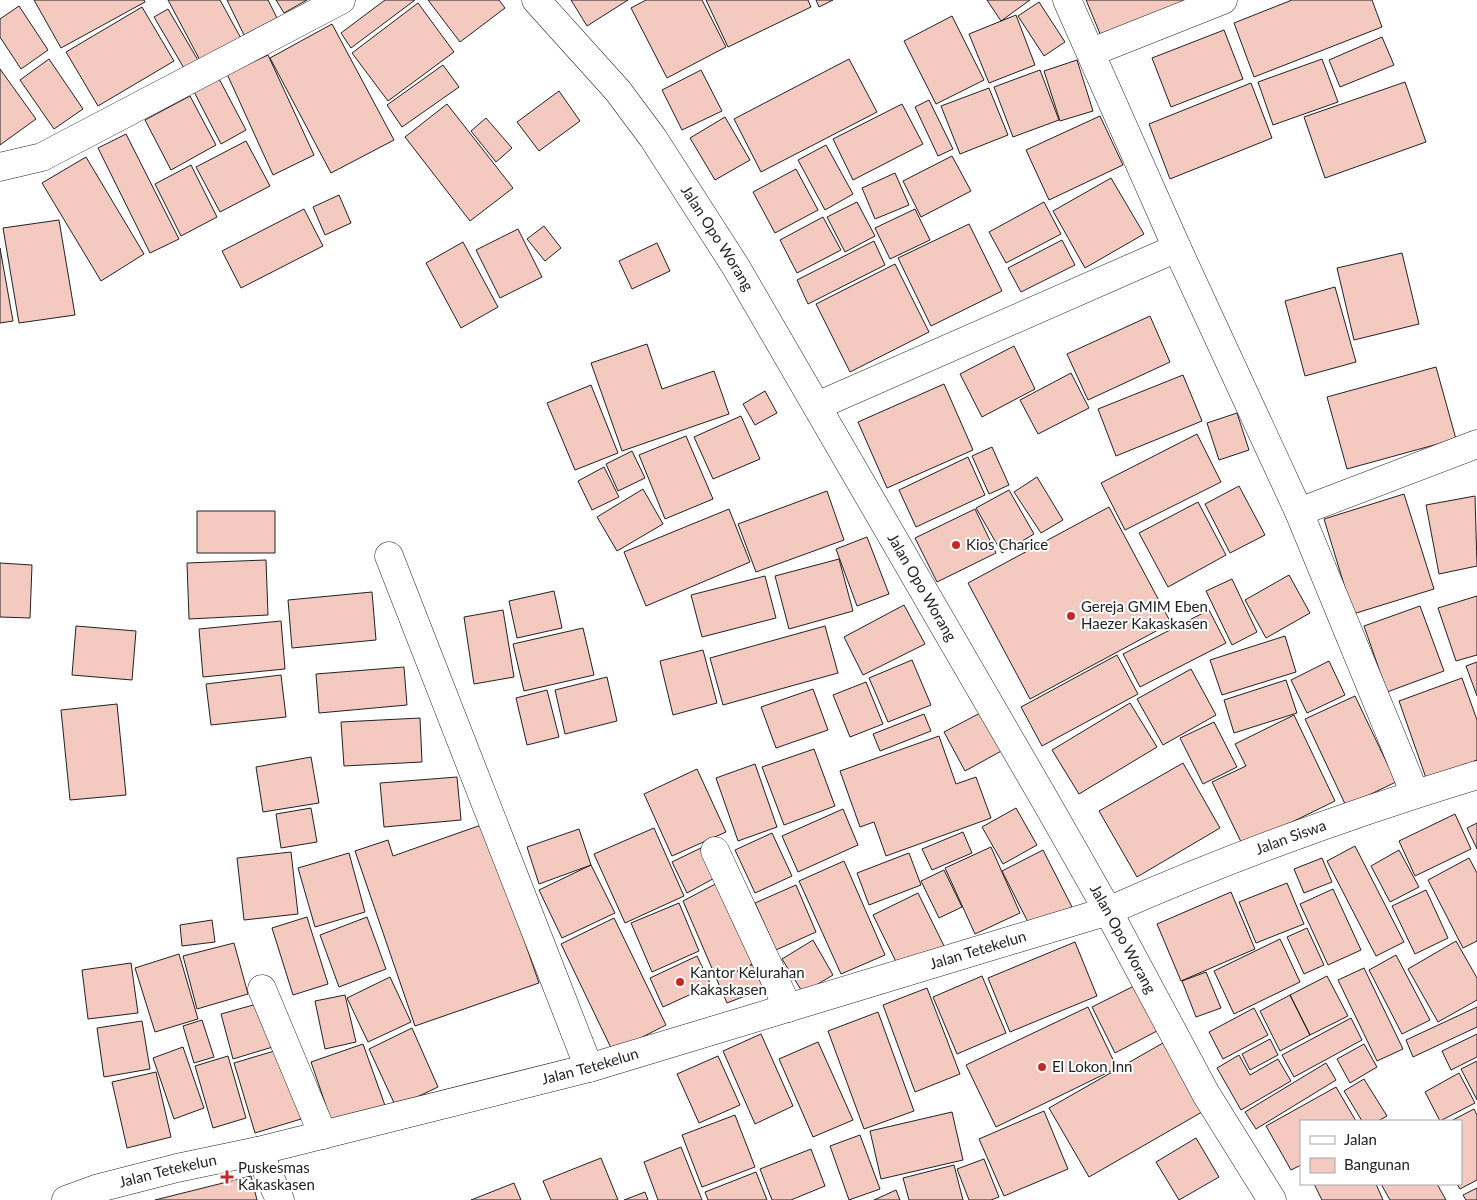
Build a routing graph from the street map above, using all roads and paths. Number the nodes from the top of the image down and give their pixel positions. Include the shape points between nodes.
1 (341, 0) edge
2 (536, 0) edge
3 (1067, 0) edge
4 (1223, 0) edge
5 (1092, 52) junction
6 (0, 167) edge
7 (1177, 248) junction
8 (817, 406) junction
9 (1477, 444) edge
10 (1298, 512) junction
11 (389, 556) dead end
12 (1477, 775) edge
13 (1415, 794) junction
14 (715, 851) dead end
15 (1108, 912) junction
16 (262, 989) dead end
17 (788, 1008) junction
18 (589, 1068) junction
19 (323, 1135) junction
20 (258, 1151) junction
21 (66, 1200) edge
22 (280, 1200) edge
23 (1272, 1200) edge

1 - 6 street via 42,157
2 - 8 street, Jalan Opo Worang via 618,91 653,138 736,267
3 - 5 street
4 - 5 street
5 - 7 street
7 - 8 street
7 - 10 street
8 - 15 street, Jalan Opo Worang
9 - 10 street
10 - 13 street
11 - 18 street
12 - 13 street, Jalan Siswa
13 - 15 street, Jalan Siswa via 1244,855
14 - 17 street
15 - 17 street, Jalan Tetekelun
15 - 23 street, Jalan Opo Worang via 1206,1094
16 - 19 street
17 - 18 street, Jalan Tetekelun
18 - 19 street, Jalan Tetekelun
19 - 20 street, Jalan Tetekelun
20 - 21 street, Jalan Tetekelun via 177,1168
20 - 22 street

